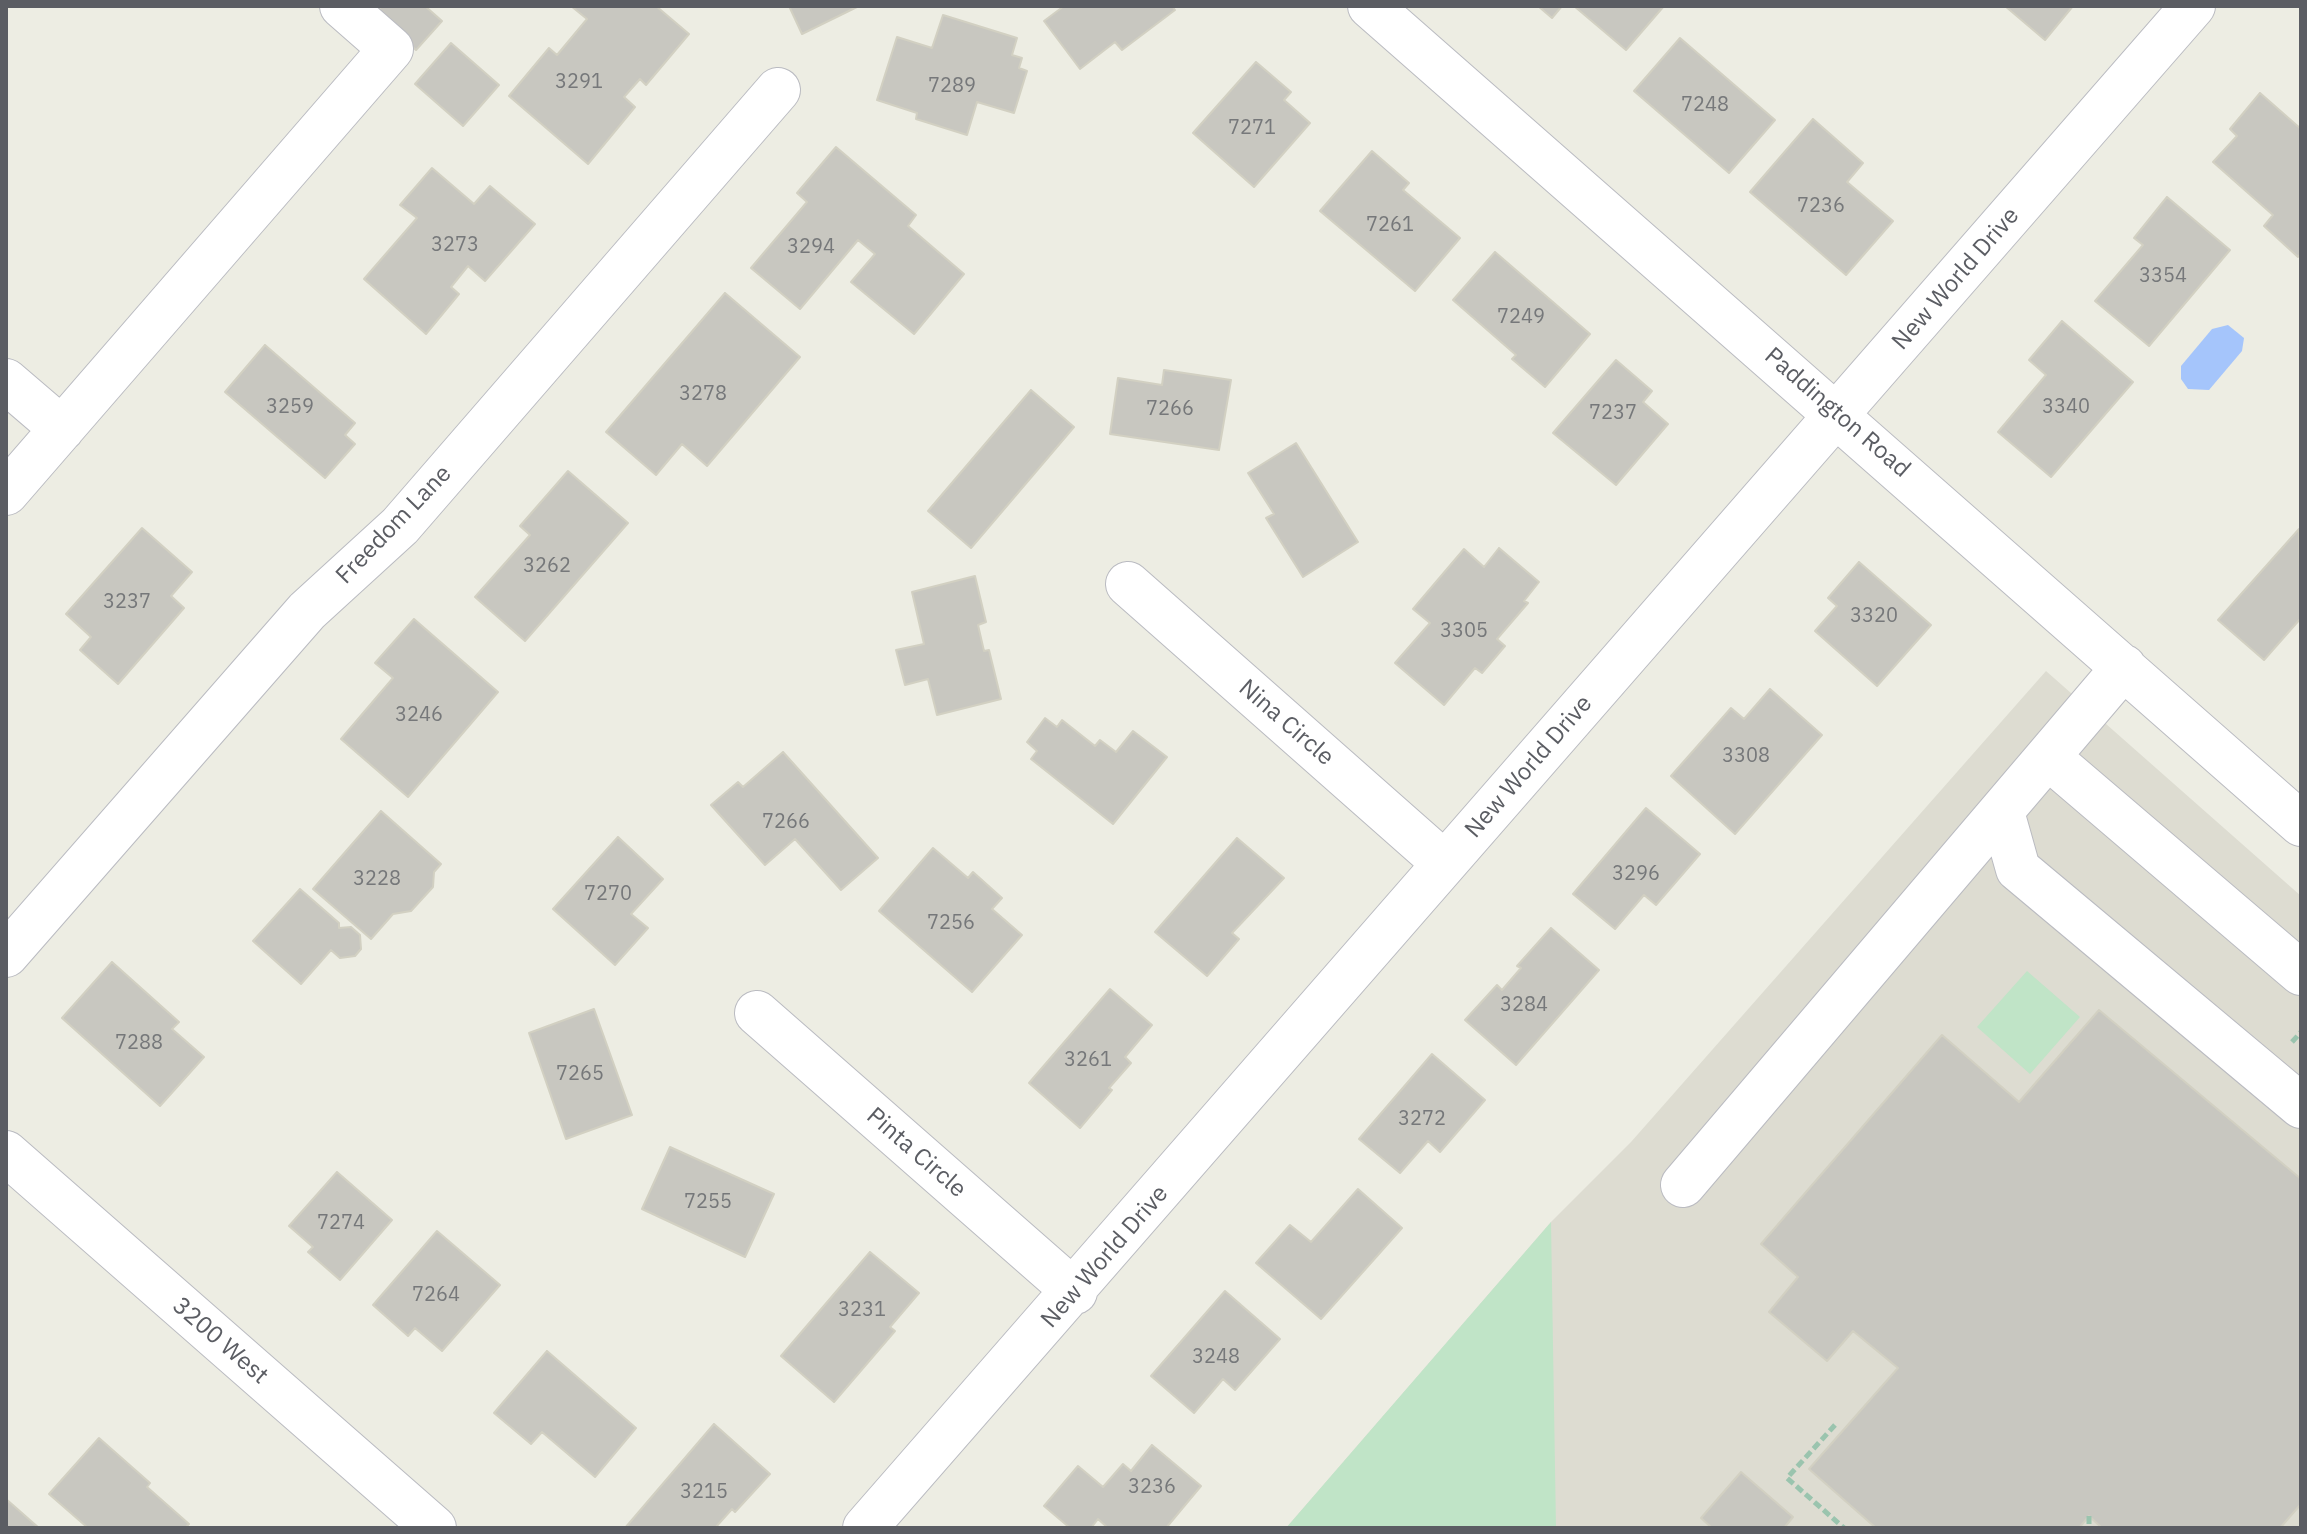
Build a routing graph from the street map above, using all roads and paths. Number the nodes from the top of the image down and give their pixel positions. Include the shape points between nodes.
1 (342, 6) edge
2 (1370, 6) edge
3 (2193, 6) edge
4 (778, 90) dead end
5 (6, 381) edge
6 (1838, 415) junction
7 (62, 429) junction
8 (6, 493) edge
9 (1128, 584) dead end
10 (2124, 667) junction
11 (2048, 757) junction
12 (2002, 812) junction
13 (2299, 819) edge
14 (1444, 863) junction
15 (6, 955) edge
16 (2301, 973) edge
17 (757, 1013) dead end
18 (2301, 1106) edge
19 (6, 1153) edge
20 (1683, 1185) dead end
21 (1075, 1292) junction
22 (1835, 1425) dead end
23 (2089, 1516) dead end
24 (434, 1528) edge
25 (865, 1528) edge
26 (1844, 1528) edge
27 (2089, 1528) edge

1 - 7 street via 391,49
2 - 6 street, Paddington Road
3 - 6 street, New World Drive
4 - 15 street, Freedom Lane via 400,526 307,611
5 - 7 street
6 - 10 street, Paddington Road
6 - 14 street, New World Drive
7 - 8 street
9 - 14 street, Nina Circle
10 - 11 street
10 - 13 street, Paddington Road
11 - 12 street
11 - 16 street
12 - 18 street via 2018,869
12 - 20 street
14 - 21 street, New World Drive
17 - 21 street, Pinta Circle
19 - 24 street, 3200 West
21 - 25 street, New World Drive
22 - 26 path via 1787,1478
23 - 27 path

